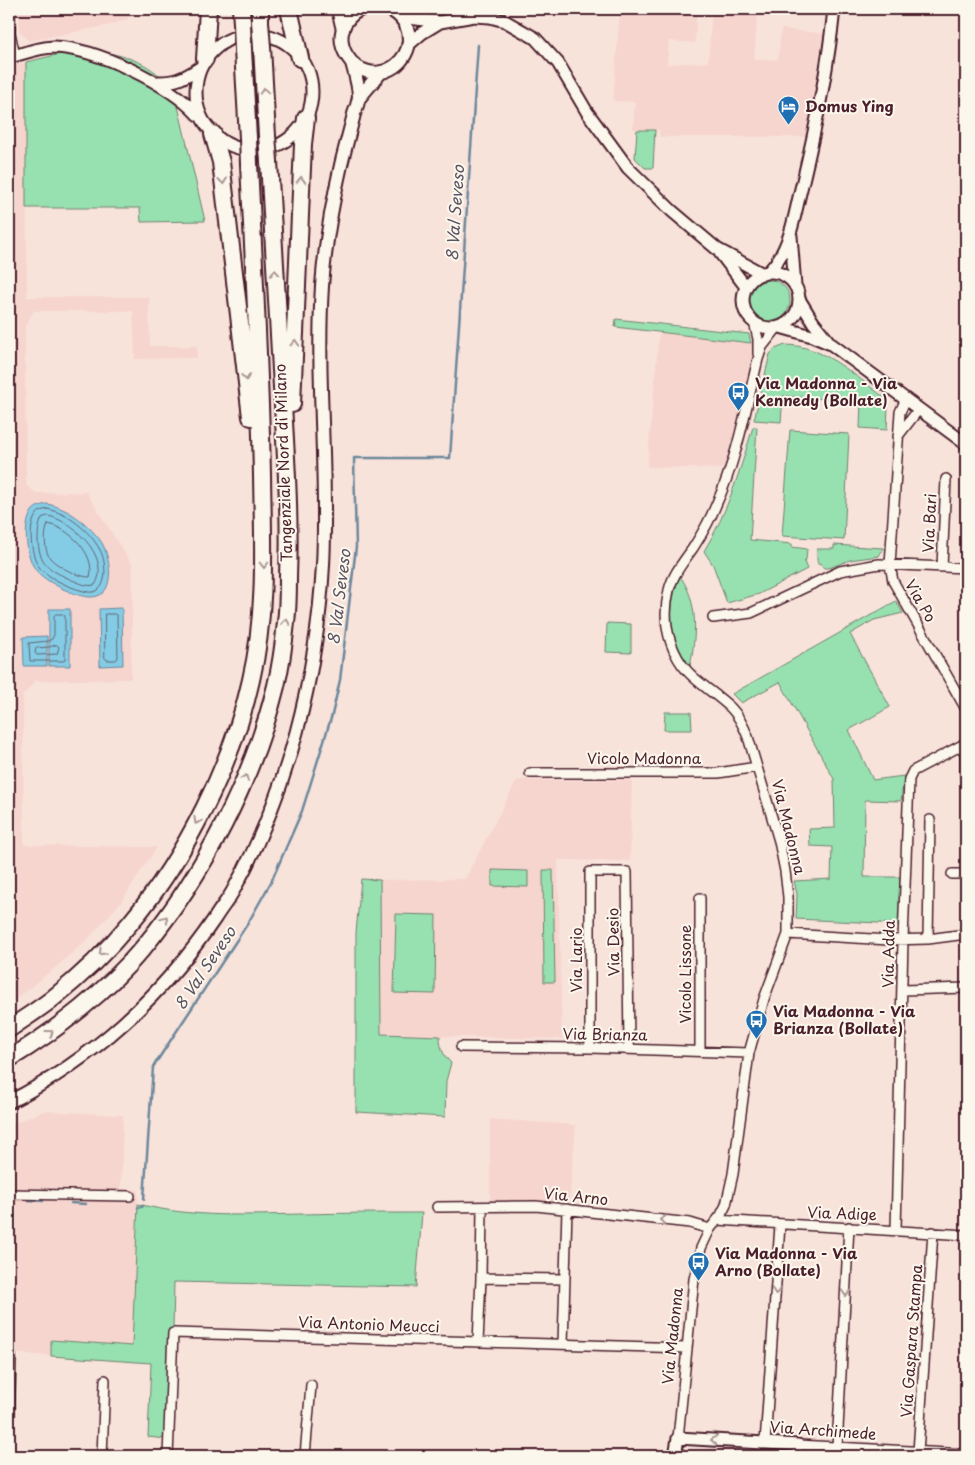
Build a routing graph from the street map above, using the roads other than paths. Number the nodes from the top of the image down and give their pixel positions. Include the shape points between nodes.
1 (10, 9) edge
2 (208, 9) edge
3 (289, 9) edge
4 (338, 9) edge
5 (361, 9) edge
6 (389, 9) edge
7 (834, 9) edge
8 (260, 15) edge
9 (242, 16) edge
10 (401, 17) junction
11 (440, 22) junction
12 (343, 30) junction
13 (408, 45) junction
14 (12, 56) edge
15 (300, 58) junction
16 (203, 63) junction
17 (352, 63) junction
18 (381, 72) junction
19 (153, 82) junction
20 (359, 98) junction
21 (306, 118) junction
22 (202, 119) junction
23 (212, 134) junction
24 (790, 232) junction
25 (717, 249) junction
26 (765, 273) junction
27 (795, 286) junction
28 (746, 287) junction
29 (799, 299) junction
30 (754, 322) junction
31 (779, 327) junction
32 (830, 344) junction
33 (758, 359) junction
34 (906, 399) junction
35 (919, 409) junction
36 (898, 436) junction
37 (966, 444) edge
38 (946, 480) dead end
39 (289, 514) junction
40 (263, 516) junction
41 (890, 565) junction
42 (942, 567) junction
43 (966, 568) edge
44 (713, 618) dead end
45 (966, 709) edge
46 (965, 743) edge
47 (757, 767) junction
48 (530, 772) dead end
49 (966, 784) edge
50 (930, 820) dead end
51 (590, 872) joint
52 (952, 874) dead end
53 (966, 874) edge
54 (700, 898) dead end
55 (788, 934) junction
56 (966, 934) edge
57 (928, 939) junction
58 (903, 940) junction
59 (966, 988) edge
60 (903, 990) junction
61 (9, 1029) edge
62 (461, 1047) dead end
63 (590, 1048) junction
64 (629, 1049) junction
65 (700, 1051) junction
66 (749, 1053) junction
67 (9, 1059) edge
68 (9, 1102) edge
69 (9, 1194) edge
70 (130, 1196) dead end
71 (437, 1208) dead end
72 (482, 1208) junction
73 (567, 1209) junction
74 (717, 1220) junction
75 (780, 1225) junction
76 (849, 1227) junction
77 (710, 1229) junction
78 (896, 1230) junction
79 (933, 1232) junction
80 (966, 1235) edge
81 (481, 1278) junction
82 (565, 1279) junction
83 (478, 1342) junction
84 (563, 1344) junction
85 (686, 1348) junction
86 (11, 1356) dead end
87 (105, 1380) dead end
88 (311, 1385) dead end
89 (9, 1428) edge
90 (678, 1438) junction
91 (765, 1443) junction
92 (837, 1447) junction
93 (798, 1451) edge
94 (918, 1452) junction
95 (966, 1454) edge
96 (102, 1456) edge
97 (168, 1456) edge
98 (305, 1456) edge
99 (675, 1456) edge

1 - 14 street
2 - 16 highway
3 - 15 highway
4 - 12 main road
5 - 12 main road via 348,19
6 - 10 main road
7 - 24 street via 818,121
39 -> 8 highway, Tangenziale Nord di Milano, bridge
9 - 40 highway, Tangenziale Nord di Milano, bridge
10 - 11 street
10 - 13 main road via 407,28
11 - 13 street
11 - 25 street via 474,16 490,17 505,21 535,38 558,63 587,112 628,168 672,212
12 - 17 main road via 343,48
13 - 18 main road via 399,63
14 - 19 street via 52,47 72,49 109,60
15 - 16 street via 277,39 252,34 228,40
15 - 21 street via 308,70 312,92
16 - 19 street via 178,80
16 - 22 street via 195,93
17 - 18 main road via 368,72
17 - 20 main road
18 - 20 main road
19 - 22 street via 188,104
20 - 68 main road via 334,198 323,282 320,379 324,536 319,608 298,725 273,804 234,890 166,981 84,1056
21 - 23 street via 284,142 260,150 234,148
39 -> 21 highway
22 - 23 street
23 -> 40 highway via 221,162
24 - 26 street via 777,262
24 - 27 street
25 - 26 street
25 - 28 street
26 - 27 street via 780,274
26 - 28 street
27 - 29 street
28 - 30 street via 743,306
29 - 31 street via 793,318
29 - 32 street
30 - 31 street via 765,328
30 - 33 street, Via Madonna
31 - 32 street
31 - 33 street, Via Madonna via 762,347
32 - 34 street
33 - 47 street, Via Madonna via 724,487 703,532 672,580 666,611 668,633 675,653 689,674 739,718
34 - 35 street
34 - 36 street, Via Po via 900,412
35 - 36 street
35 - 37 street
36 - 41 street, Via Po
38 - 42 street, Via Bari
67 -> 39 highway, Tangenziale Nord di Milano via 62,1024 136,956 180,899 209,853 241,787 277,685 287,619
40 -> 61 highway, Tangenziale Nord di Milano via 263,596 252,678 238,729 210,796 173,862 131,922 52,1000
41 - 42 street
41 - 44 street via 840,571 751,614
41 - 45 street, Via Po via 893,581
42 - 43 street
46 - 49 street
46 - 58 street, Via Adda via 930,760 910,776
47 - 48 street, Vicolo Madonna via 718,773
47 - 55 street, Via Madonna via 785,871
50 - 57 street
51 - 63 street, Via Lario
51 - 64 street, Via Desio via 627,872
52 - 53 street
54 - 65 street, Vicolo Lissone
55 - 58 street
55 - 66 street, Via Madonna via 764,999
56 - 57 street
57 - 58 street
58 - 60 street, Via Adda
59 - 60 street
60 - 78 street, Via Adda
62 - 63 street, Via Brianza
63 - 64 street, Via Brianza
64 - 65 street, Via Brianza
65 - 66 street, Via Brianza
66 - 74 street, Via Madonna via 733,1174 726,1205
69 - 70 street
71 - 72 street, Via Arno
72 - 73 street, Via Arno via 536,1206
72 - 81 street
77 -> 73 street, Via Arno via 690,1223
73 - 82 street
74 - 75 street, Via Adige
74 - 77 street, Via Madonna
75 - 76 street, Via Adige
75 -> 91 street
76 - 78 street, Via Adige
76 -> 92 street
77 - 85 street, Via Madonna via 700,1250 694,1279
78 - 79 street, Via Adige
79 - 80 street, Via Adige
79 - 94 street, Via Gaspara Stampa
81 - 82 street
81 - 83 street
82 - 84 street
83 - 84 street, Via Antonio Meucci
83 - 97 street, Via Antonio Meucci via 173,1333
84 - 85 street, Via Antonio Meucci
85 - 90 street, Via Madonna
86 - 89 street
87 - 96 street
88 - 98 street
91 -> 90 street, Via Archimede
90 - 99 street, Via Madonna
91 - 93 street, Via Archimede
92 - 93 street, Via Archimede
92 - 94 street, Via Archimede
94 - 95 street, Via Archimede

